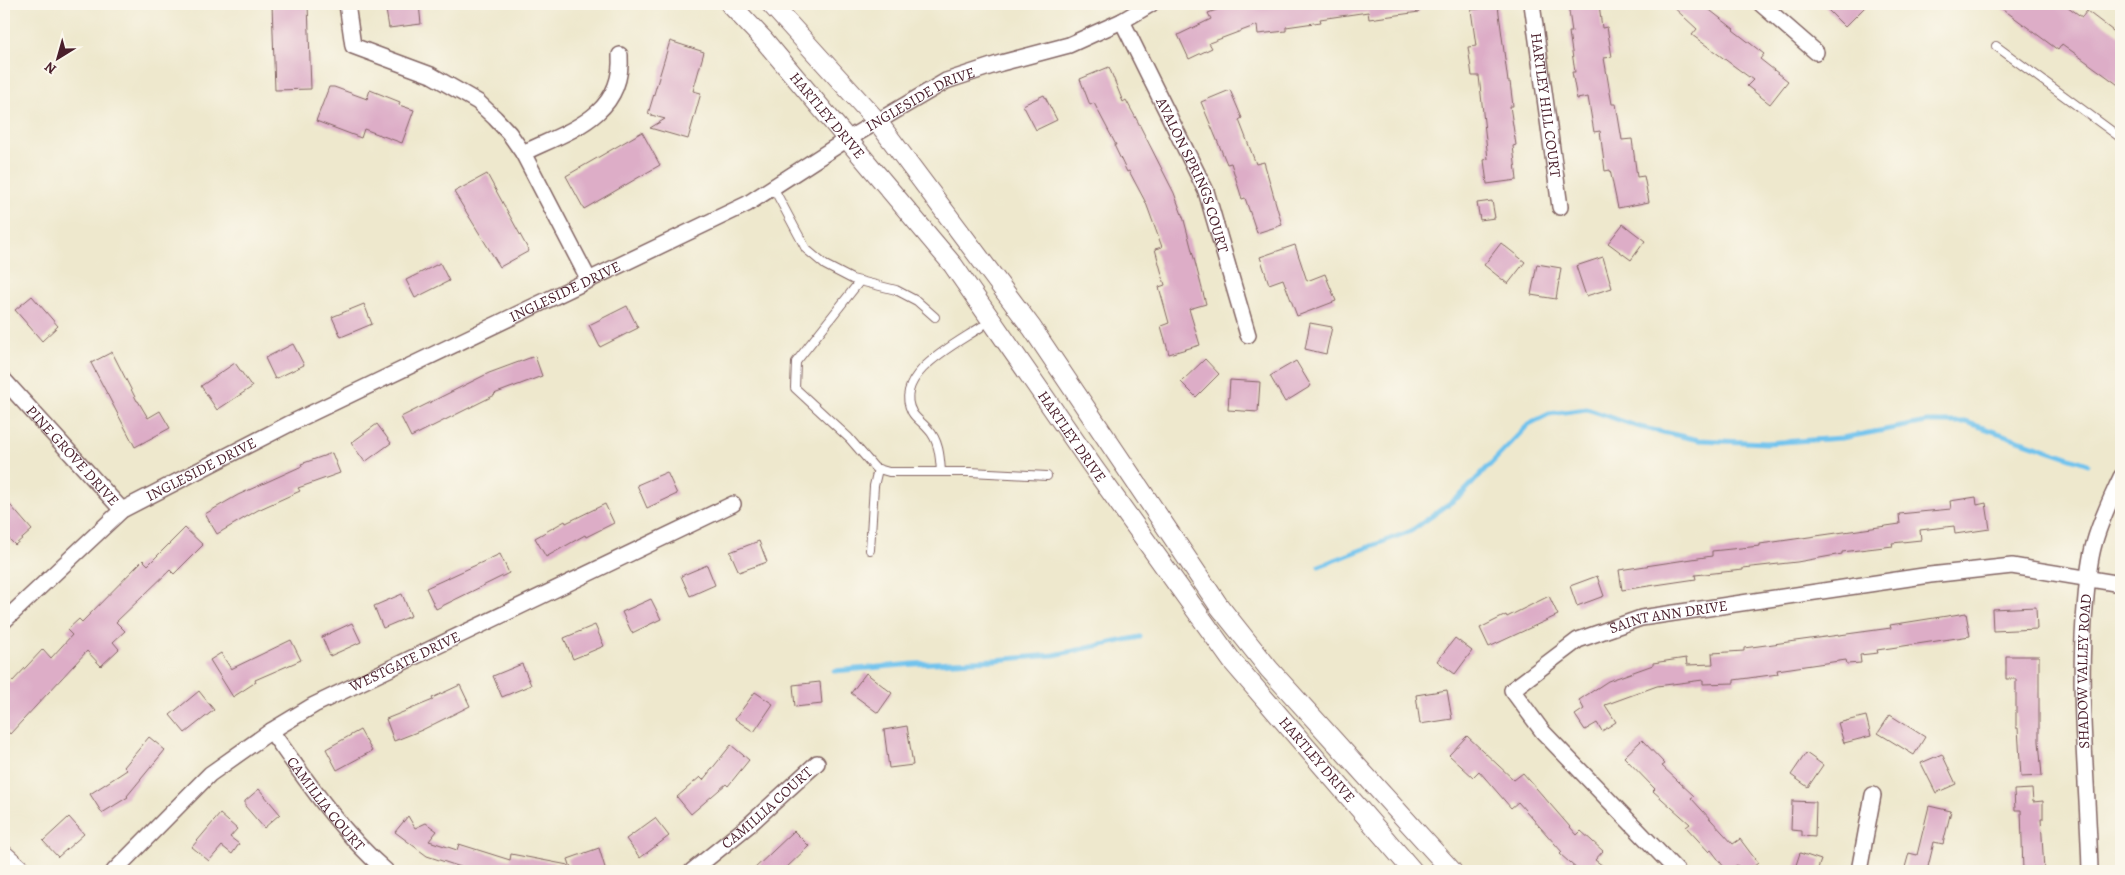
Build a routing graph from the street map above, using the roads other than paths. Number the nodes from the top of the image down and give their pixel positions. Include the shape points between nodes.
1 (347, 4) edge
2 (730, 4) edge
3 (771, 4) edge
4 (1151, 4) edge
5 (1532, 4) edge
6 (1762, 4) edge
7 (1122, 21) junction
8 (1996, 46) dead end
9 (1816, 52) dead end
10 (620, 55) dead end
11 (877, 121) junction
12 (2121, 138) edge
13 (846, 140) junction
14 (523, 153) junction
15 (773, 187) junction
16 (1560, 207) dead end
17 (589, 280) junction
18 (860, 281) junction
19 (935, 317) dead end
20 (981, 327) dead end
21 (1248, 335) dead end
22 (4, 380) edge
23 (878, 469) junction
24 (941, 472) junction
25 (1047, 476) dead end
26 (2121, 478) edge
27 (734, 504) dead end
28 (122, 510) junction
29 (870, 550) dead end
30 (2088, 579) junction
31 (2121, 584) edge
32 (4, 621) edge
33 (271, 730) junction
34 (817, 763) dead end
35 (1873, 796) dead end
36 (4, 855) edge
37 (22, 871) edge
38 (114, 871) edge
39 (386, 871) edge
40 (692, 871) edge
41 (1414, 871) edge
42 (1452, 871) edge
43 (1677, 871) edge
44 (1859, 871) edge
45 (2090, 871) edge

1 - 14 street via 353,46 431,75 478,102 509,132
2 - 13 street, HARTLEY DRIVE via 764,40
3 - 11 street, HARTLEY DRIVE
4 - 7 street, INGLESIDE DRIVE
5 - 16 street, HARTLEY HILL COURT
6 - 9 street
7 - 11 street, INGLESIDE DRIVE via 1069,45 946,81
7 - 21 street, AVALON SPRINGS COURT via 1206,191
8 - 12 lane
10 - 14 street via 617,85 600,111 588,121
11 - 13 street, INGLESIDE DRIVE
11 - 42 street, HARTLEY DRIVE via 1032,328 1218,606 1269,669
13 - 15 street, INGLESIDE DRIVE
13 - 41 street, HARTLEY DRIVE via 953,265 1232,661
14 - 17 street
15 - 17 street, INGLESIDE DRIVE via 747,204
15 - 18 lane via 806,249 825,264
17 - 28 street, INGLESIDE DRIVE via 291,423
18 - 19 lane via 896,290 917,301
18 - 23 lane via 796,362 795,388
20 - 24 lane via 921,369 912,380 907,397 912,413 930,431 939,450
22 - 28 street, PINE GROVE DRIVE
23 - 24 lane
23 - 29 lane
24 - 25 lane
26 - 30 street, SHADOW VALLEY ROAD via 2104,514
27 - 33 street, WESTGATE DRIVE via 314,705
28 - 32 street, INGLESIDE DRIVE
30 - 31 street
30 - 43 street, SAINT ANN DRIVE via 2012,566 1930,575 1641,618 1578,640 1512,690 1543,732
30 - 45 street, SHADOW VALLEY ROAD via 2083,636 2083,696
33 - 38 street, WESTGATE DRIVE via 210,774
33 - 39 street, CAMILLIA COURT via 312,790 355,842
34 - 40 street, CAMILLIA COURT
35 - 44 street
36 - 37 street

